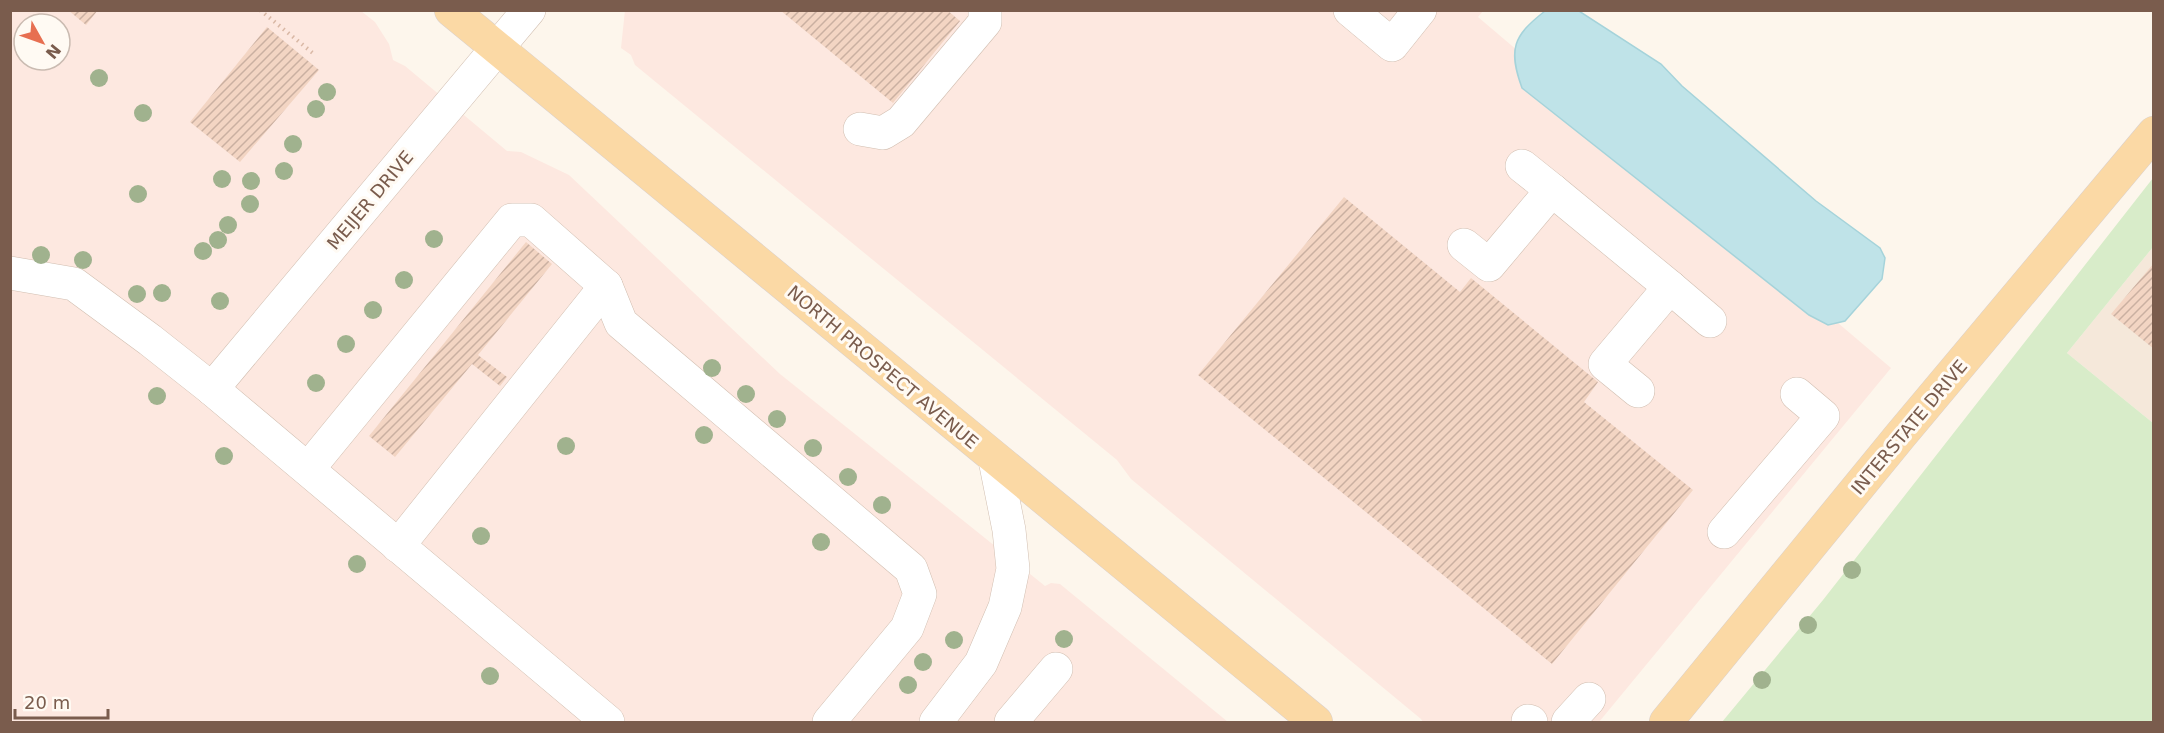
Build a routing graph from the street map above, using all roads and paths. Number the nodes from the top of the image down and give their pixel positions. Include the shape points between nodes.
1 (260, 10) edge
2 (451, 10) edge
3 (529, 10) edge
4 (985, 10) edge
5 (1350, 10) edge
6 (1420, 10) edge
7 (497, 48) junction
8 (314, 54) dead end
9 (860, 129) dead end
10 (2154, 132) edge
11 (1522, 165) dead end
12 (1552, 190) junction
13 (1464, 245) dead end
14 (10, 273) edge
15 (606, 286) junction
16 (1670, 287) junction
17 (1710, 321) dead end
18 (212, 388) junction
19 (1638, 391) dead end
20 (1797, 394) dead end
21 (995, 460) junction
22 (308, 469) junction
23 (1724, 532) dead end
24 (398, 546) junction
25 (1056, 669) dead end
26 (608, 723) edge
27 (830, 723) edge
28 (936, 723) edge
29 (1011, 723) edge
30 (1316, 723) edge
31 (1666, 723) edge

1 - 8 path
2 - 7 main road, NORTH PROSPECT AVENUE
3 - 7 street, MEIJER DRIVE
4 - 9 street via 985,22 902,122 883,133
5 - 6 street via 1392,45
7 - 18 street, MEIJER DRIVE
7 - 21 main road, NORTH PROSPECT AVENUE
10 - 31 main road, INTERSTATE DRIVE
11 - 12 street
12 - 13 street via 1489,265
12 - 16 street
14 - 18 street via 74,284
15 - 22 street via 531,220 512,220
15 - 24 street
15 - 27 street via 621,323 911,569 920,594 907,628
16 - 17 street
16 - 19 street via 1605,364
18 - 22 street
20 - 23 street via 1823,416
21 - 28 street via 1013,569 1005,607 981,663
21 - 30 main road, NORTH PROSPECT AVENUE
22 - 24 street
24 - 26 street
25 - 29 street

